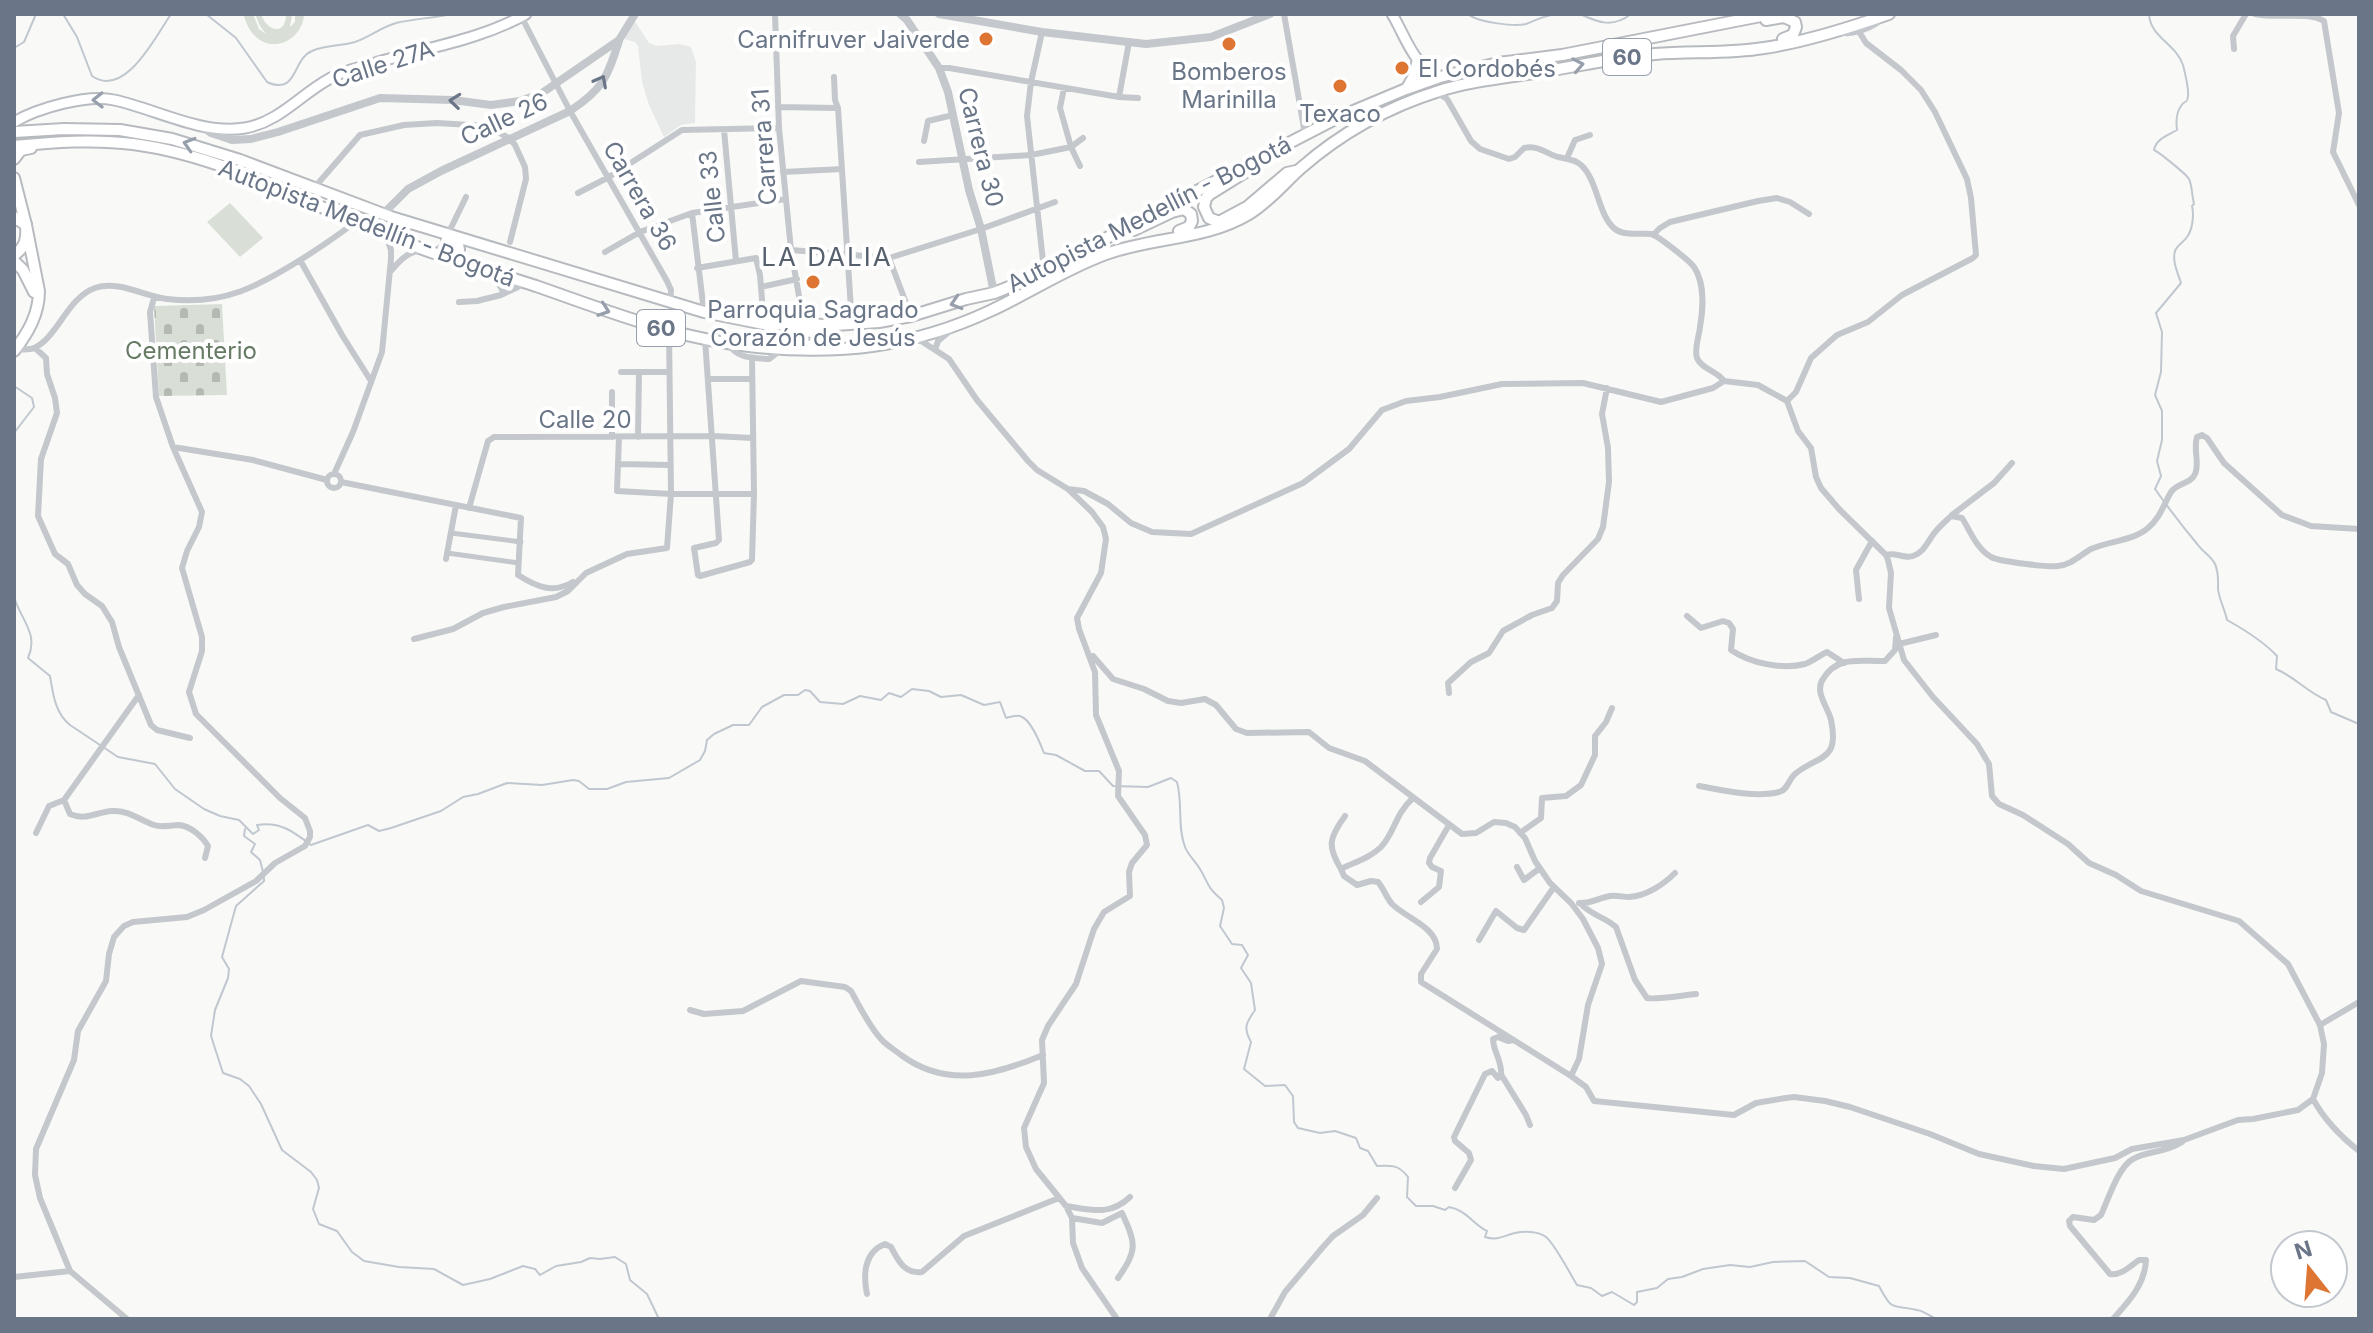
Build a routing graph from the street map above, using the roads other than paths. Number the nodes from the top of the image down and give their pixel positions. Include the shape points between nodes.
1 (635, 14) edge
2 (775, 14) edge
3 (939, 14) edge
4 (1270, 14) edge
5 (1284, 14) edge
6 (1392, 14) edge
7 (1771, 14) edge
8 (2246, 14) edge
9 (2255, 14) edge
10 (523, 15) edge
11 (905, 16) edge
12 (1884, 16) edge
13 (1731, 21) junction
14 (1836, 30) junction
15 (1858, 30) junction
16 (1042, 32) junction
17 (619, 40) junction
18 (1129, 42) junction
19 (2234, 49) dead end
20 (1715, 52) junction
21 (1417, 61) junction
22 (939, 68) junction
23 (834, 77) dead end
24 (1440, 77) junction
25 (1031, 82) junction
26 (556, 84) junction
27 (1064, 88) junction
28 (1406, 89) junction
29 (1436, 92) junction
30 (1119, 97) junction
31 (1138, 98) dead end
32 (778, 107) junction
33 (838, 108) junction
34 (570, 111) junction
35 (953, 115) junction
36 (14, 122) edge
37 (198, 123) junction
38 (779, 128) junction
39 (724, 130) junction
40 (14, 132) edge
41 (1305, 134) junction
42 (1590, 135) dead end
43 (509, 138) junction
44 (1083, 138) dead end
45 (924, 141) dead end
46 (51, 143) junction
47 (14, 146) edge
48 (1071, 147) junction
49 (1031, 155) junction
50 (1259, 158) junction
51 (1567, 158) junction
52 (14, 159) edge
53 (962, 159) junction
54 (919, 162) dead end
55 (1080, 166) dead end
56 (842, 169) junction
57 (1298, 170) junction
58 (783, 172) junction
59 (609, 177) junction
60 (14, 178) edge
61 (314, 188) junction
62 (578, 193) dead end
63 (466, 197) dead end
64 (786, 199) junction
65 (1055, 202) dead end
66 (2359, 205) edge
67 (732, 206) junction
68 (1038, 208) junction
69 (692, 213) junction
70 (1809, 214) dead end
71 (387, 216) junction
72 (14, 217) edge
73 (355, 222) junction
74 (26, 225) junction
75 (981, 229) junction
76 (640, 232) junction
77 (382, 234) junction
78 (448, 234) junction
79 (1653, 235) junction
80 (1103, 239) junction
81 (510, 242) dead end
82 (1120, 249) junction
83 (423, 250) junction
84 (791, 250) junction
85 (605, 252) dead end
86 (14, 255) edge
87 (848, 255) junction
88 (529, 258) junction
89 (889, 258) junction
90 (300, 260) junction
91 (14, 261) edge
92 (736, 261) junction
93 (697, 268) junction
94 (391, 271) junction
95 (1044, 271) junction
96 (797, 279) junction
97 (496, 280) dead end
98 (518, 287) dead end
99 (761, 287) junction
100 (994, 293) junction
101 (558, 294) junction
102 (501, 295) junction
103 (154, 298) junction
104 (459, 302) dead end
105 (670, 303) junction
106 (704, 312) junction
107 (988, 312) junction
108 (36, 314) junction
109 (911, 316) junction
110 (759, 323) junction
111 (798, 325) junction
112 (852, 325) junction
113 (669, 331) junction
114 (915, 337) junction
115 (705, 339) junction
116 (728, 343) junction
117 (742, 345) junction
118 (35, 348) junction
119 (783, 348) junction
120 (935, 350) junction
121 (14, 351) edge
122 (752, 358) junction
123 (621, 372) dead end
124 (639, 372) junction
125 (669, 372) junction
126 (708, 379) junction
127 (751, 379) junction
128 (371, 381) junction
129 (1724, 381) junction
130 (1607, 388) junction
131 (612, 392) dead end
132 (1787, 401) junction
133 (669, 436) junction
134 (713, 436) junction
135 (616, 437) junction
136 (638, 437) junction
137 (753, 438) junction
138 (173, 447) junction
139 (2012, 463) dead end
140 (618, 464) junction
141 (669, 465) junction
142 (334, 474) junction
143 (327, 480) junction
144 (341, 482) junction
145 (1068, 489) junction
146 (671, 494) junction
147 (717, 494) junction
148 (754, 494) junction
149 (456, 505) junction
150 (469, 508) junction
151 (1951, 516) junction
152 (2359, 529) edge
153 (451, 533) junction
154 (1872, 541) junction
155 (521, 542) junction
156 (1886, 555) junction
157 (447, 556) joint
158 (519, 563) junction
159 (580, 578) junction
160 (1859, 599) dead end
161 (1687, 616) dead end
162 (1896, 632) junction
163 (1936, 635) dead end
164 (414, 639) dead end
165 (1899, 644) junction
166 (1088, 648) junction
167 (1844, 663) junction
168 (1449, 693) dead end
169 (139, 695) junction
170 (1612, 708) dead end
171 (190, 738) dead end
172 (1699, 786) dead end
173 (1413, 798) junction
174 (64, 800) junction
175 (1345, 816) dead end
176 (1449, 825) junction
177 (36, 833) dead end
178 (1520, 833) junction
179 (205, 858) dead end
180 (1517, 867) dead end
181 (1540, 868) junction
182 (1341, 869) junction
183 (1675, 873) dead end
184 (1554, 887) junction
185 (1421, 902) dead end
186 (1571, 903) junction
187 (1581, 904) junction
188 (1479, 940) dead end
189 (1696, 994) dead end
190 (2359, 1002) edge
191 (690, 1010) dead end
192 (2320, 1025) junction
193 (1514, 1040) junction
194 (1043, 1055) junction
195 (1502, 1076) junction
196 (1571, 1076) junction
197 (2313, 1099) junction
198 (1530, 1125) dead end
199 (2184, 1140) junction
200 (2359, 1151) edge
201 (1455, 1188) dead end
202 (1130, 1197) dead end
203 (1059, 1198) junction
204 (1377, 1198) dead end
205 (1066, 1206) junction
206 (1072, 1218) junction
207 (70, 1271) junction
208 (14, 1277) edge
209 (1118, 1278) dead end
210 (867, 1294) dead end
211 (127, 1319) edge
212 (1117, 1319) edge
213 (1270, 1319) edge
214 (2113, 1319) edge

1 - 17 street
2 - 32 street, Carrera 31
3 - 16 street
4 - 18 street via 1211,37
5 - 41 street
6 - 21 main road
7 - 13 main road, Autopista Medellín - Bogotá / 60
8 - 19 street via 2233,36
9 - 66 street via 2324,21 2339,113 2333,152
10 - 26 street, Carrera 36
10 - 37 main road, Calle 27A via 498,28 338,74 264,122 228,129
11 - 22 street, Carrera 30
12 - 14 main road, Autopista Medellín - Bogotá / 60
12 - 15 street via 1875,26
13 - 20 main road via 1743,25 1788,17 1796,31 1786,39
13 - 24 main road, Autopista Medellín - Bogotá / 60
14 - 15 street
14 - 20 main road, Autopista Medellín - Bogotá / 60 via 1774,46
15 - 132 street via 1921,90 1935,112 1967,179 1976,255 1902,295 1868,322 1837,335 1811,358
16 - 18 street
16 - 25 street
17 - 26 street
34 -> 17 street, Calle 26 via 598,89
18 - 30 street
29 -> 20 main road, Autopista Medellín - Bogotá / 60 via 1614,59
21 - 24 main road
21 - 28 main road
22 - 25 street
22 - 35 street, Carrera 30
23 - 33 street
24 - 28 main road, Autopista Medellín - Bogotá / 60
25 - 27 street
25 - 49 street
26 - 34 street, Carrera 36
26 -> 37 street via 525,100 491,105 380,98 251,139 232,140
27 - 30 street
27 - 48 street via 1060,108
28 - 41 main road, Autopista Medellín - Bogotá / 60
29 - 51 street via 1447,99 1480,149 1509,159 1524,148 1537,147
29 - 57 main road, Autopista Medellín - Bogotá / 60 via 1354,128
30 - 31 street
32 - 33 street
32 - 38 street, Carrera 31
33 - 56 street
34 - 43 street, Calle 26
34 - 59 street, Carrera 36
35 - 45 street via 928,121
35 - 53 street, Carrera 30
37 -> 36 main road, Calle 27A via 104,99 65,103
38 - 39 street
38 - 58 street, Carrera 31
39 - 59 street via 682,130
39 - 67 street, Calle 33
61 -> 40 main road, Autopista Medellín - Bogotá / 60 via 146,134 93,129
41 - 50 main road, Autopista Medellín - Bogotá / 60
42 - 51 street via 1575,140
43 - 61 street via 487,126 467,124 379,129 353,141
43 - 71 street, Calle 26 via 408,189
43 - 81 street via 523,159 526,179
44 - 48 street
46 - 47 main road, Autopista Medellín - Bogotá / 60
46 - 52 main road via 21,150
46 - 73 main road, Autopista Medellín - Bogotá / 60 via 130,143 173,152 238,172
48 - 49 street
48 - 55 street
49 - 53 street
49 - 68 street
50 - 57 main road via 1207,197 1209,218 1219,222 1236,214
50 - 80 main road, Autopista Medellín - Bogotá / 60
51 - 79 street via 1581,164 1615,229
53 - 54 street
53 - 75 street, Carrera 30
56 - 58 street
56 - 87 street
57 - 82 main road, Autopista Medellín - Bogotá / 60 via 1255,210 1224,227
58 - 64 street, Carrera 31
59 - 62 street
59 - 76 street, Carrera 36
60 - 74 main road
61 - 71 main road, Autopista Medellín - Bogotá / 60
63 - 78 street
64 - 67 street
64 - 84 street, Carrera 31
65 - 68 street
67 - 69 street
67 - 92 street, Calle 33
68 - 75 street
68 - 95 street
69 - 76 street
69 - 93 street
70 - 79 street via 1790,202 1767,199 1670,222
71 - 77 main road via 455,241 459,250 450,253
71 - 78 main road, Autopista Medellín - Bogotá / 60
72 - 74 main road
73 - 77 main road, Autopista Medellín - Bogotá / 60
73 - 90 street
74 - 86 main road via 24,245
74 - 108 main road via 39,291
75 - 89 street
75 - 100 street, Carrera 30
76 - 85 street
76 - 105 street, Carrera 36 via 671,290
77 - 83 main road, Autopista Medellín - Bogotá / 60
77 - 94 street via 391,250
78 - 88 main road, Autopista Medellín - Bogotá / 60
79 - 129 street via 1695,267 1701,288 1698,359
80 - 82 main road via 1114,239 1179,209 1191,214 1189,227
80 - 95 main road, Autopista Medellín - Bogotá / 60
82 - 107 main road, Autopista Medellín - Bogotá / 60
83 - 94 street via 407,255
83 - 101 main road, Autopista Medellín - Bogotá / 60
84 - 87 street
84 - 96 street, Carrera 31
87 - 89 street
87 - 112 street
88 - 101 main road via 482,247 471,253 475,261
88 - 105 main road, Autopista Medellín - Bogotá / 60
89 - 109 street
90 - 103 street via 242,292 191,302
90 - 128 street
91 - 108 main road via 33,288
92 - 93 street
92 - 99 street via 756,258
93 - 106 street
94 - 128 street via 382,352
95 - 100 main road, Autopista Medellín - Bogotá / 60
96 - 99 street
96 - 111 street, Carrera 31
97 - 102 street
98 - 102 street
99 - 110 street
100 -> 109 main road, Autopista Medellín - Bogotá / 60
101 -> 113 main road, Autopista Medellín - Bogotá / 60
102 - 104 street
103 - 118 street via 108,285 93,288
103 - 138 street via 150,312 156,397
105 - 106 main road, Autopista Medellín - Bogotá / 60
106 - 110 main road, Autopista Medellín - Bogotá / 60
107 - 114 main road, Autopista Medellín - Bogotá / 60
107 - 120 street via 945,334
108 - 121 main road
109 - 112 main road, Autopista Medellín - Bogotá / 60
110 - 111 main road, Autopista Medellín - Bogotá / 60
110 - 117 main road via 765,329 814,332 820,341 815,346
111 - 112 main road, Autopista Medellín - Bogotá / 60
113 - 115 main road, Autopista Medellín - Bogotá / 60
113 - 125 street
114 - 119 main road, Autopista Medellín - Bogotá / 60 via 848,350
114 - 120 street
115 - 116 main road, Autopista Medellín - Bogotá / 60
115 - 126 street
116 - 117 main road, Autopista Medellín - Bogotá / 60
116 - 122 street via 736,354
117 - 119 main road, Autopista Medellín - Bogotá / 60
118 - 121 street
118 - 169 street via 46,358 57,413 41,459 38,516 55,554 112,622
119 - 122 street via 769,359
120 - 145 street via 949,359 1037,470
122 - 127 street
123 - 124 street
124 - 125 street
124 - 136 street
125 - 133 street
126 - 127 street
126 - 134 street
127 - 137 street
128 - 142 street
129 - 130 street via 1661,402
129 - 132 street via 1758,385
130 - 145 street via 1583,383 1502,384 1394,404 1382,410 1342,456 1303,483 1191,534 1152,532 1084,491
130 - 168 street via 1602,414 1609,482 1598,539 1563,575 1552,608 1503,631 1489,653 1448,683
131 - 135 street
132 - 154 street via 1811,448 1821,488
133 - 134 street, Calle 20
133 - 136 street, Calle 20
133 - 141 street
134 - 137 street, Calle 20
134 - 147 street
135 - 136 street, Calle 20
135 - 140 street
135 - 150 street, Calle 20 via 490,438
137 - 148 street
138 - 143 street via 253,460
138 - 207 street via 202,512 182,568 202,637 189,692 196,714 305,818 310,837 305,846 204,910 187,917 133,922 114,937 106,981 78,1031 74,1060 36,1149 40,1198
139 - 151 street
140 - 141 street
140 - 146 street via 617,491
141 - 146 street
142 - 143 street
142 - 144 street
143 - 144 street via 334,488
144 - 149 street
145 - 166 street via 1092,512 1106,539 1101,573 1077,618
146 - 147 street
146 - 159 street via 667,548 630,553
147 - 148 street
147 - 148 street via 719,540 693,550 700,576 752,561
149 - 150 street
149 - 153 street
150 - 155 street via 521,518
151 - 152 street via 1962,518 1977,545 1992,558 2058,566 2141,533 2155,521 2171,492 2195,475 2196,440 2205,436 2224,463 2282,515 2311,526
151 - 156 street via 1914,555
153 - 155 street
153 - 157 street
154 - 156 street
154 - 160 street via 1856,570
155 - 158 street
156 - 162 street
157 - 158 street
158 - 159 street via 520,577 546,587 559,589
159 - 164 street via 556,597 483,613 453,629
161 - 167 street via 1701,628 1729,623 1731,650 1752,661 1791,666 1827,652
162 - 165 street
162 - 167 street via 1895,650 1885,661
163 - 165 street
165 - 192 street via 1913,672 1977,744 1989,764 1992,796 1999,804 2141,891 2239,921 2288,964
166 - 173 street via 1113,679 1168,701 1205,699 1247,733 1309,732 1329,748 1365,761
166 - 194 street via 1095,672 1096,715 1119,771 1118,796 1147,845 1132,863 1130,896 1104,912 1094,929 1076,984 1042,1040
167 - 172 street via 1820,685 1831,720 1832,746 1826,756 1795,774 1778,792
169 - 171 street via 151,725
169 - 174 street
170 - 178 street via 1595,736 1595,755 1583,783 1566,796 1542,798 1541,818
173 - 176 street
173 - 182 street via 1380,847
174 - 177 street via 49,806
174 - 179 street via 70,814 79,818 114,810 155,826 182,825 205,841
175 - 182 street via 1331,841
176 - 178 street via 1462,834 1506,823
176 - 185 street via 1429,863 1441,871 1439,887
178 - 181 street
180 - 181 street via 1524,880
181 - 184 street
182 - 193 street via 1357,885 1378,882 1394,906 1435,938 1437,949 1421,982
183 - 187 street via 1642,894
184 - 186 street
184 - 188 street via 1524,930 1496,911
186 - 187 street
186 - 196 street via 1602,964
187 - 189 street via 1618,929 1635,980 1647,998
190 - 192 street
191 - 194 street via 743,1011 792,984 811,981 851,991 881,1040 912,1063 952,1076 1012,1068
192 - 197 street via 2322,1073
193 - 195 street via 1492,1041
193 - 196 street
194 - 203 street via 1044,1083 1024,1128 1026,1147
195 - 198 street
195 - 201 street via 1486,1072 1454,1137 1471,1160
196 - 199 street via 1602,1103 1734,1115 1756,1103 1786,1098 1825,1101 1979,1154 2034,1166 2064,1169
197 - 199 street via 2298,1110 2238,1120
197 - 200 street via 2342,1138
199 - 214 street via 2125,1165 2094,1220 2069,1221 2110,1274 2146,1260 2138,1288
202 - 205 street via 1107,1210
203 - 205 street
203 - 210 street via 964,1236 922,1272 898,1263 891,1247 876,1247 866,1265
204 - 213 street via 1323,1247
205 - 206 street
206 - 209 street via 1102,1223 1122,1213 1132,1234 1133,1257
206 - 212 street via 1082,1268
207 - 208 street
207 - 211 street

